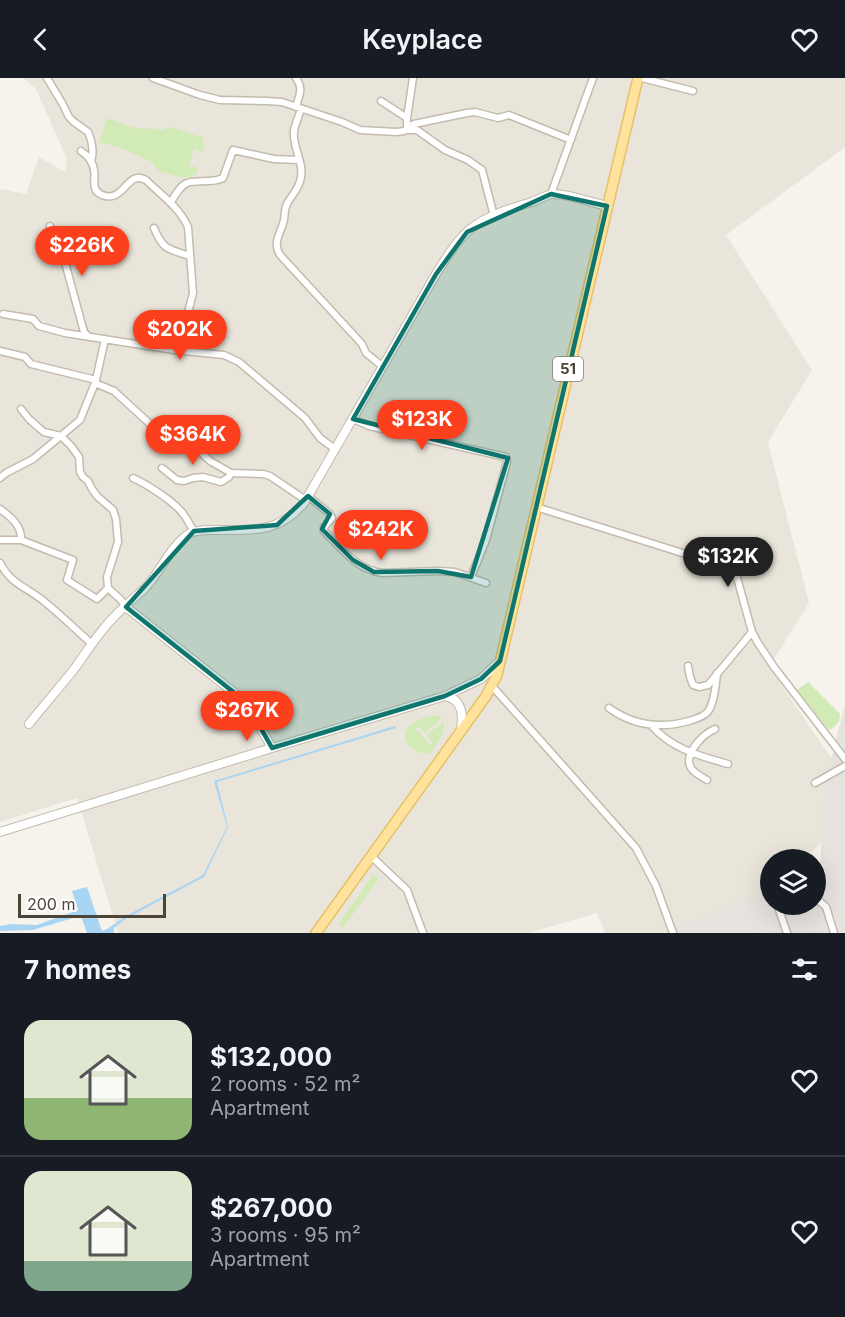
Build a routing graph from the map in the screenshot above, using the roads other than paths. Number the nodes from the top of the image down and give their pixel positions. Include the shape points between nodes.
1 (47, 78) edge
2 (153, 78) edge
3 (296, 78) edge
4 (413, 78) edge
5 (593, 78) edge
6 (640, 78) edge
7 (693, 91) dead end
8 (381, 101) dead end
9 (298, 108) junction
10 (407, 118) junction
11 (407, 128) junction
12 (571, 140) junction
13 (81, 151) dead end
14 (299, 160) junction
15 (91, 162) junction
16 (551, 194) junction
17 (171, 202) junction
18 (607, 206) junction
19 (494, 216) junction
20 (51, 226) dead end
21 (154, 228) dead end
22 (190, 256) junction
23 (3, 314) dead end
24 (89, 337) junction
25 (105, 339) junction
26 (181, 350) junction
27 (0, 351) edge
28 (382, 366) junction
29 (95, 382) junction
30 (21, 409) dead end
31 (353, 419) junction
32 (61, 436) junction
33 (335, 449) junction
34 (162, 468) dead end
35 (231, 473) junction
36 (0, 478) edge
37 (134, 478) dead end
38 (308, 496) junction
39 (536, 507) junction
40 (0, 509) edge
41 (194, 531) junction
42 (0, 540) edge
43 (21, 540) junction
44 (0, 563) edge
45 (471, 577) junction
46 (486, 583) dead end
47 (108, 588) junction
48 (126, 607) junction
49 (752, 632) junction
50 (92, 644) junction
51 (500, 661) junction
52 (688, 666) dead end
53 (717, 673) junction
54 (492, 686) junction
55 (445, 696) junction
56 (609, 708) dead end
57 (28, 724) dead end
58 (651, 726) junction
59 (715, 729) dead end
60 (461, 732) junction
61 (273, 748) junction
62 (691, 753) junction
63 (845, 759) edge
64 (728, 764) dead end
65 (845, 766) edge
66 (707, 780) dead end
67 (815, 783) dead end
68 (0, 832) edge
69 (371, 856) junction
70 (826, 907) edge
71 (781, 915) edge
72 (316, 933) edge
73 (423, 933) edge
74 (673, 933) edge
75 (787, 933) edge
76 (834, 933) edge

1 - 15 street via 69,117 88,132
2 - 9 street via 220,100 275,101
3 - 9 street via 301,84
4 - 10 street
5 - 12 street
6 - 7 street
6 - 18 main road, 51
8 - 10 street
9 - 11 street via 360,130 396,132
9 - 14 street via 294,132
10 - 11 street
11 - 12 street via 414,123 476,112 498,118 509,115
11 - 19 street via 417,130 482,171
12 - 16 street
13 - 15 street
14 - 17 street via 232,150 223,178 188,183
14 - 28 street via 301,178 285,208 276,250 366,353
15 - 17 street via 93,183 99,193 115,195 136,177 146,180
16 - 18 street
16 - 19 street
17 - 22 street via 188,226
18 - 39 main road, 51
19 - 28 street via 466,232 450,250
20 - 24 street via 84,332
21 - 22 street via 165,246
22 - 26 street via 193,293
23 - 24 street
24 - 25 street
25 - 26 street
25 - 29 street
26 - 33 street via 224,355 239,362
27 - 29 street
28 - 31 street
29 - 32 street via 80,420
29 - 35 street via 114,391 150,424 189,442
30 - 32 street via 44,432
31 - 33 street
31 - 45 street via 506,457 486,540
32 - 36 street via 33,459
32 - 47 street via 79,457 83,477 113,510 116,519 118,542 107,577
33 - 38 street
34 - 35 street via 184,482 203,477 221,482
35 - 38 street via 270,476 301,497
37 - 41 street via 184,514
38 - 41 street via 300,508 278,525 256,530
38 - 45 street via 332,518 324,531 362,567 382,573 438,571
39 - 49 street via 730,568 736,574
39 - 51 main road, 51
40 - 43 street via 19,527
41 - 48 street via 176,545
42 - 43 street
43 - 47 street via 73,560 67,580 97,599
44 - 50 street via 12,581 45,602
45 - 46 street
47 - 48 street
48 - 50 street
48 - 61 street via 246,702
49 - 53 street
49 - 63 street
50 - 57 street
51 - 54 main road, 51
51 - 55 street via 481,679
52 - 53 street via 693,685 699,687 708,685
53 - 58 street via 705,715 674,725
54 - 60 main road, 51
54 - 74 street via 636,848 656,886
55 - 60 street via 460,705
55 - 61 street
56 - 58 street
58 - 62 street
59 - 62 street
60 - 69 main road, 51
61 - 68 street
62 - 64 street
62 - 66 street via 692,771
65 - 67 street
69 - 72 main road, 51
69 - 73 street via 407,890
70 - 76 street
71 - 75 street

